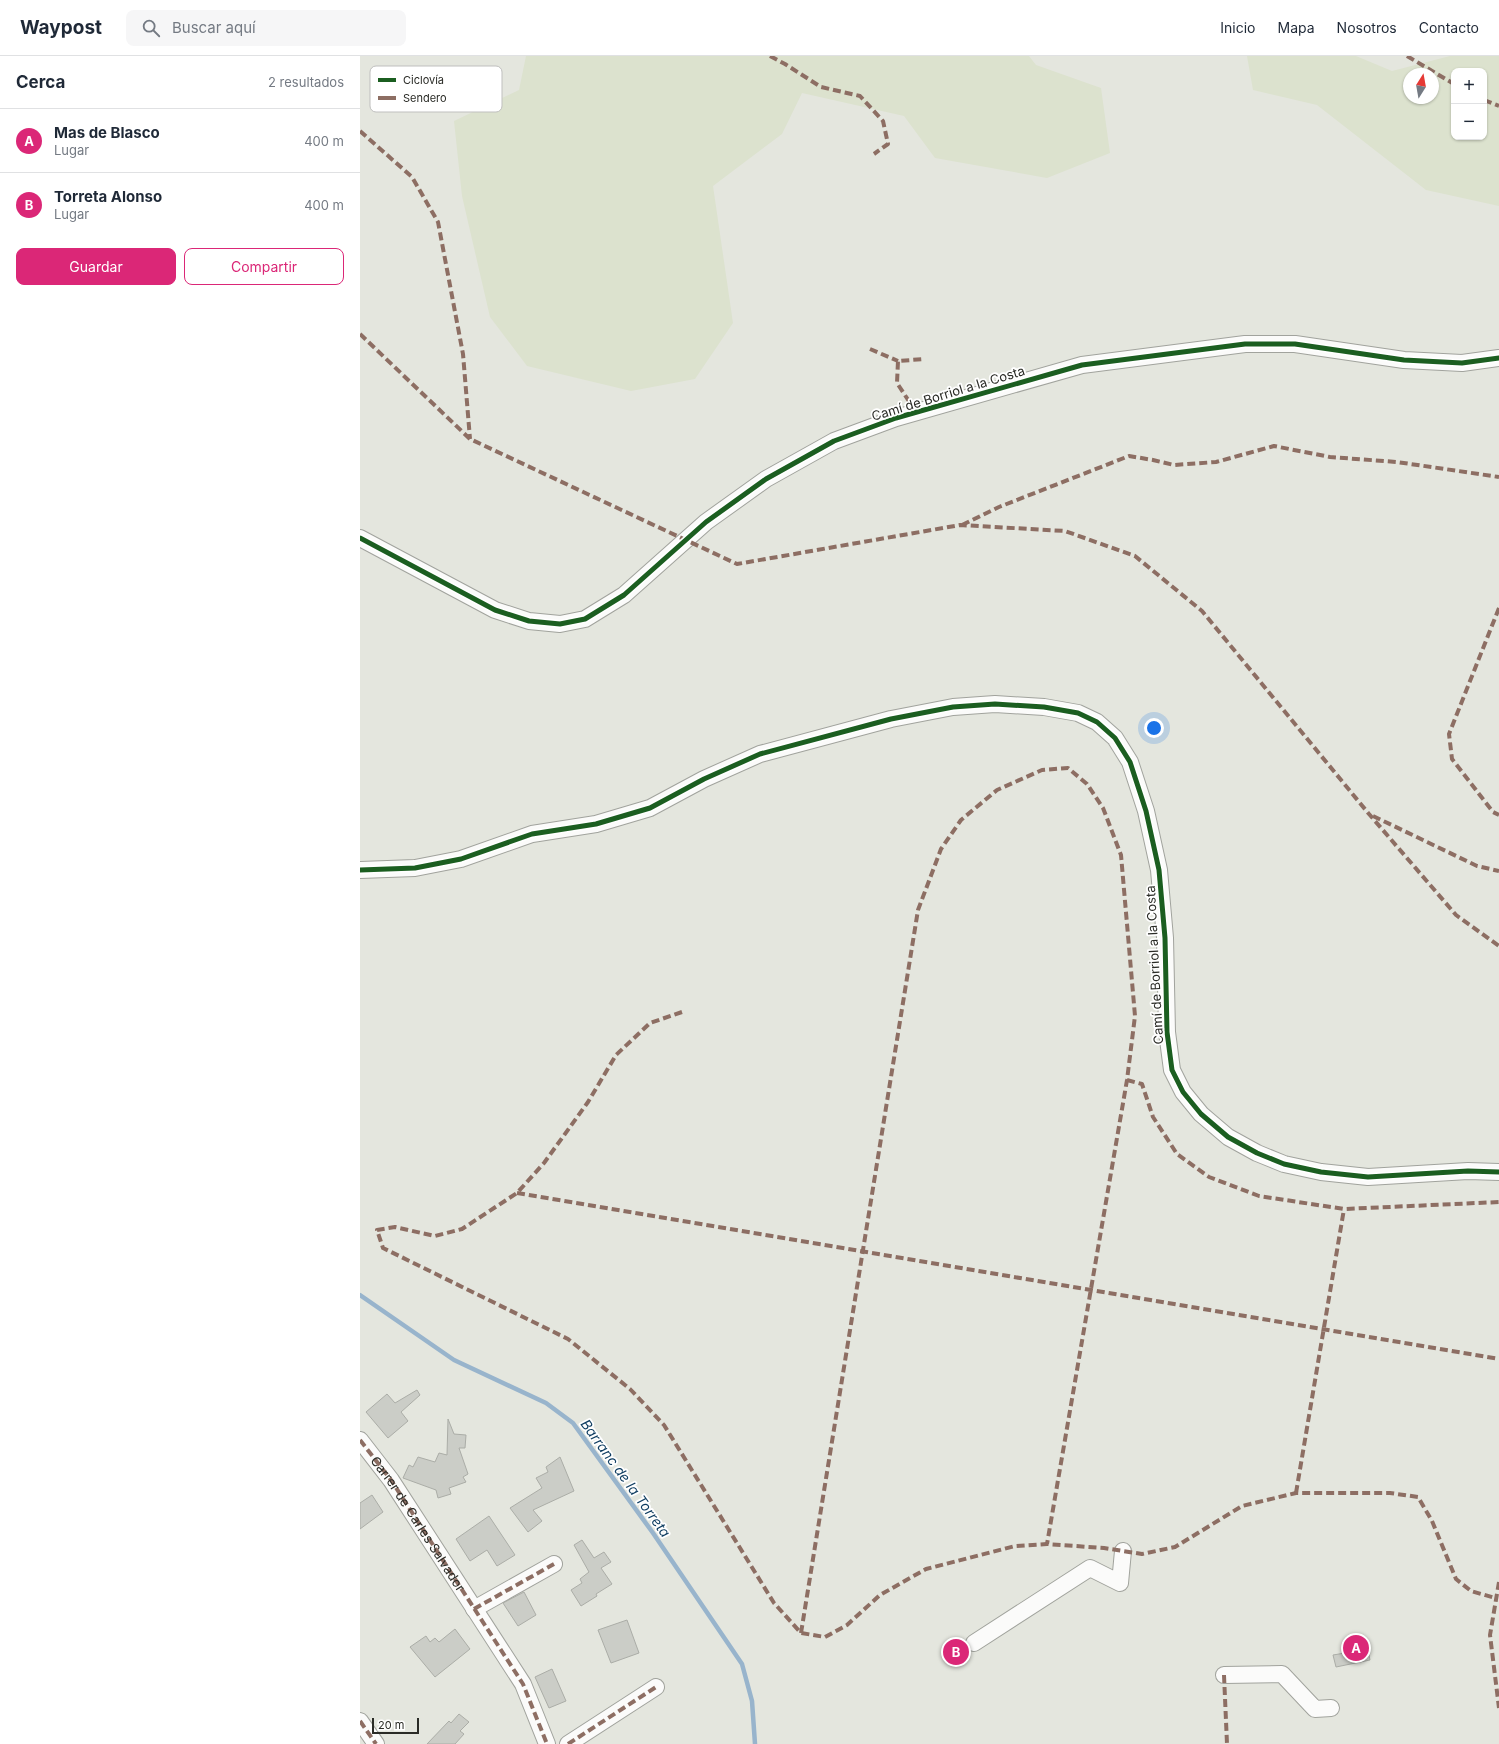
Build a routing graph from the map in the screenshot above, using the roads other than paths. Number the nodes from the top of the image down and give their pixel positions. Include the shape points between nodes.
1 (1499, 358) edge
2 (360, 538) edge
3 (360, 870) edge
4 (1499, 1172) edge
5 (360, 1440) edge
6 (1123, 1551) dead end
7 (554, 1564) dead end
8 (474, 1609) junction
9 (974, 1643) dead end
10 (1224, 1675) dead end
11 (656, 1688) dead end
12 (1331, 1708) dead end
13 (360, 1721) edge
14 (376, 1744) edge
15 (547, 1744) edge
16 (568, 1744) edge

1 - 2 street, Camí de Borriol a la Costa via 1462,363 1404,360 1294,344 1245,344 1082,365 896,418 834,441 766,479 706,522 624,594 585,619 560,624 529,621 495,610
3 - 4 street, Camí de Borriol a la Costa via 415,868 462,859 532,834 596,824 650,808 704,779 760,754 891,719 952,707 995,704 1044,707 1078,713 1096,722 1116,738 1130,762 1146,811 1159,870 1166,938 1167,1032 1172,1070 1183,1092 1201,1114 1228,1136 1257,1153 1284,1164 1321,1172 1368,1177 1468,1171
5 - 8 street, Carrer de Carles Salvador via 391,1480
6 - 9 street via 1120,1583 1090,1568
7 - 8 street
8 - 15 street, Carrer de Carles Salvador via 523,1684
10 - 12 street via 1282,1674 1315,1709
11 - 16 street
13 - 14 street

